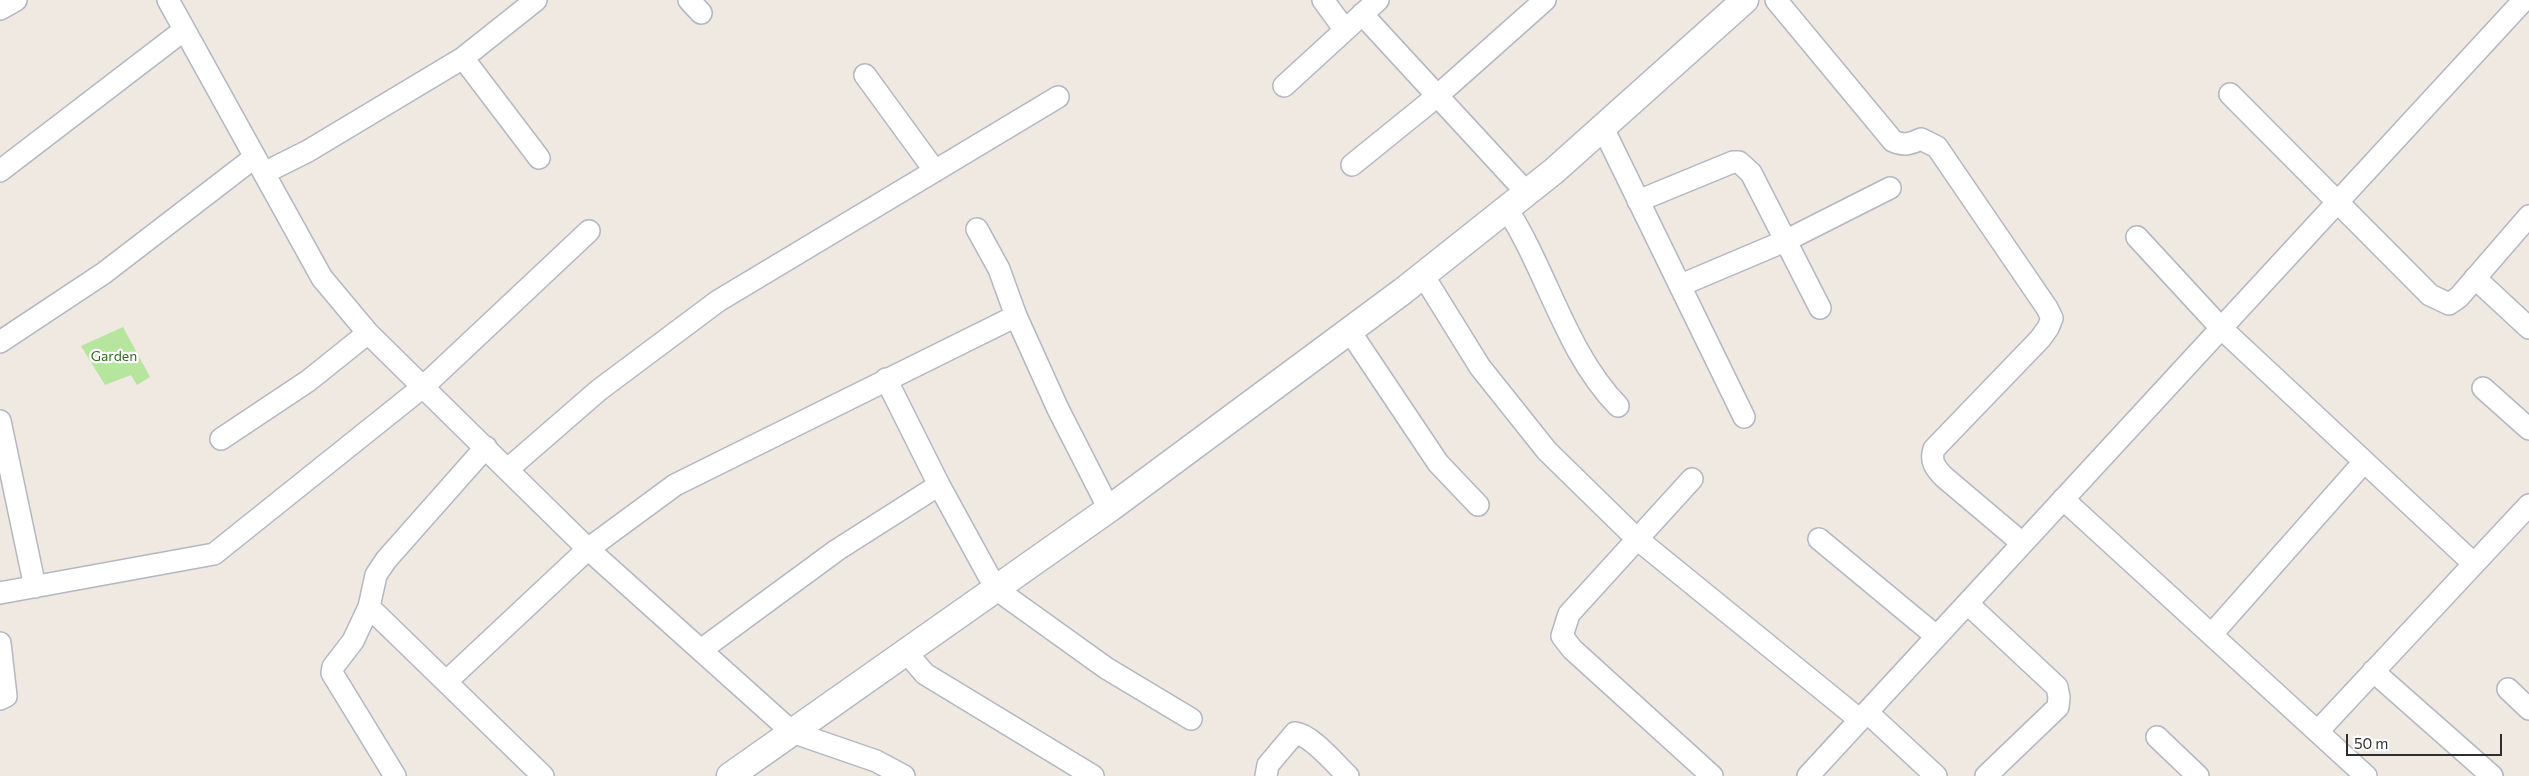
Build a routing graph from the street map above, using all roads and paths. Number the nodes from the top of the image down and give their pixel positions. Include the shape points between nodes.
1 (16, 0) edge
2 (168, 0) edge
3 (536, 0) edge
4 (1323, 0) edge
5 (1378, 0) edge
6 (1545, 0) edge
7 (1746, 0) edge
8 (1776, 0) edge
9 (2526, 2) edge
10 (0, 9) edge
11 (1362, 14) junction
12 (184, 30) junction
13 (1345, 30) junction
14 (463, 58) junction
15 (865, 75) dead end
16 (1284, 86) dead end
17 (2230, 94) dead end
18 (1058, 97) dead end
19 (1436, 97) junction
20 (1603, 128) junction
21 (539, 158) dead end
22 (260, 165) junction
23 (1352, 165) dead end
24 (0, 171) edge
25 (935, 171) junction
26 (1890, 188) dead end
27 (1517, 201) junction
28 (1638, 201) junction
29 (2338, 201) junction
30 (2529, 216) edge
31 (977, 229) dead end
32 (589, 230) dead end
33 (2136, 237) dead end
34 (1785, 241) junction
35 (1423, 274) junction
36 (2475, 278) junction
37 (1681, 285) junction
38 (1820, 308) dead end
39 (1016, 316) junction
40 (2221, 328) junction
41 (2529, 328) edge
42 (1350, 330) junction
43 (368, 333) junction
44 (0, 342) edge
45 (886, 379) junction
46 (424, 386) junction
47 (2483, 388) dead end
48 (1618, 406) dead end
49 (1744, 417) dead end
50 (0, 424) edge
51 (2529, 429) edge
52 (221, 439) dead end
53 (486, 447) junction
54 (2364, 462) junction
55 (508, 469) junction
56 (1692, 479) dead end
57 (939, 485) junction
58 (2062, 499) junction
59 (1478, 505) dead end
60 (2529, 505) edge
61 (1109, 509) junction
62 (1636, 538) junction
63 (1819, 539) dead end
64 (2022, 543) junction
65 (588, 549) junction
66 (2473, 563) junction
67 (35, 587) junction
68 (996, 588) junction
69 (0, 593) edge
70 (1968, 604) junction
71 (369, 607) junction
72 (2212, 634) junction
73 (1936, 636) junction
74 (0, 643) edge
75 (701, 650) junction
76 (906, 652) junction
77 (2373, 671) junction
78 (446, 681) junction
79 (2508, 689) dead end
80 (0, 699) edge
81 (2529, 709) edge
82 (1863, 716) junction
83 (1191, 719) dead end
84 (2318, 731) junction
85 (792, 732) junction
86 (2157, 737) dead end
87 (395, 776) edge
88 (543, 776) edge
89 (730, 776) edge
90 (904, 776) edge
91 (1093, 776) edge
92 (1266, 776) edge
93 (1348, 776) edge
94 (1712, 776) edge
95 (1808, 776) edge
96 (1936, 776) edge
97 (1986, 776) edge
98 (2198, 776) edge
99 (2366, 776) edge
100 (2492, 776) edge

1 - 10 street
2 - 12 street
3 - 14 street
4 - 13 street
5 - 11 street
6 - 19 street
7 - 20 street
8 - 64 street via 1893,141 1901,145 1921,139 1937,148 2052,318 2040,339 1934,449 1932,457 1935,467 1944,477
9 - 29 street
11 - 13 street
11 - 19 street
12 - 22 street
12 - 24 street
13 - 16 street
14 - 21 street
14 - 22 street via 308,151
15 - 25 street
17 - 29 street
18 - 25 street
19 - 23 street
19 - 27 street
20 - 27 street
20 - 28 street
22 - 43 street via 322,278
22 - 44 street
25 - 55 street via 718,301 599,390
26 - 34 street
27 - 35 street
27 - 48 street via 1530,248 1583,360 1600,387
28 - 34 street via 1739,162 1751,173
28 - 37 street
29 - 36 street via 2430,295 2449,304
29 - 40 street
30 - 36 street
31 - 39 street via 999,269
32 - 46 street
33 - 40 street
34 - 37 street
34 - 38 street
35 - 42 street
35 - 62 street via 1480,367 1547,451
36 - 41 street
37 - 49 street
39 - 45 street
39 - 61 street via 1058,409
40 - 54 street
40 - 58 street
42 - 59 street via 1438,463
42 - 61 street
43 - 46 street
43 - 52 street via 308,381
45 - 57 street
45 - 65 street via 675,485
46 - 53 street
46 - 67 street via 214,554
47 - 51 street
50 - 67 street
53 - 55 street
53 - 71 street via 386,560 376,575
54 - 66 street
54 - 72 street
55 - 65 street
56 - 62 street
57 - 68 street
57 - 75 street via 837,550
58 - 64 street
58 - 72 street
60 - 66 street
61 - 68 street
62 - 82 street
62 - 94 street via 1568,614 1562,636 1572,649
63 - 73 street
64 - 70 street
65 - 75 street
65 - 78 street
66 - 77 street
67 - 69 street
68 - 76 street
68 - 83 street via 1106,668
70 - 73 street
70 - 97 street via 2056,687 2059,697 2058,707
71 - 78 street
71 - 87 street via 353,641 332,673
72 - 84 street
73 - 82 street
74 - 80 street via 6,696
75 - 85 street
76 - 85 street
76 - 91 street via 925,674
77 - 84 street
77 - 100 street
78 - 88 street
79 - 81 street
82 - 95 street
82 - 96 street
84 - 99 street
85 - 89 street
85 - 90 street via 876,761
86 - 98 street
92 - 93 street via 1268,765 1295,733 1311,741

